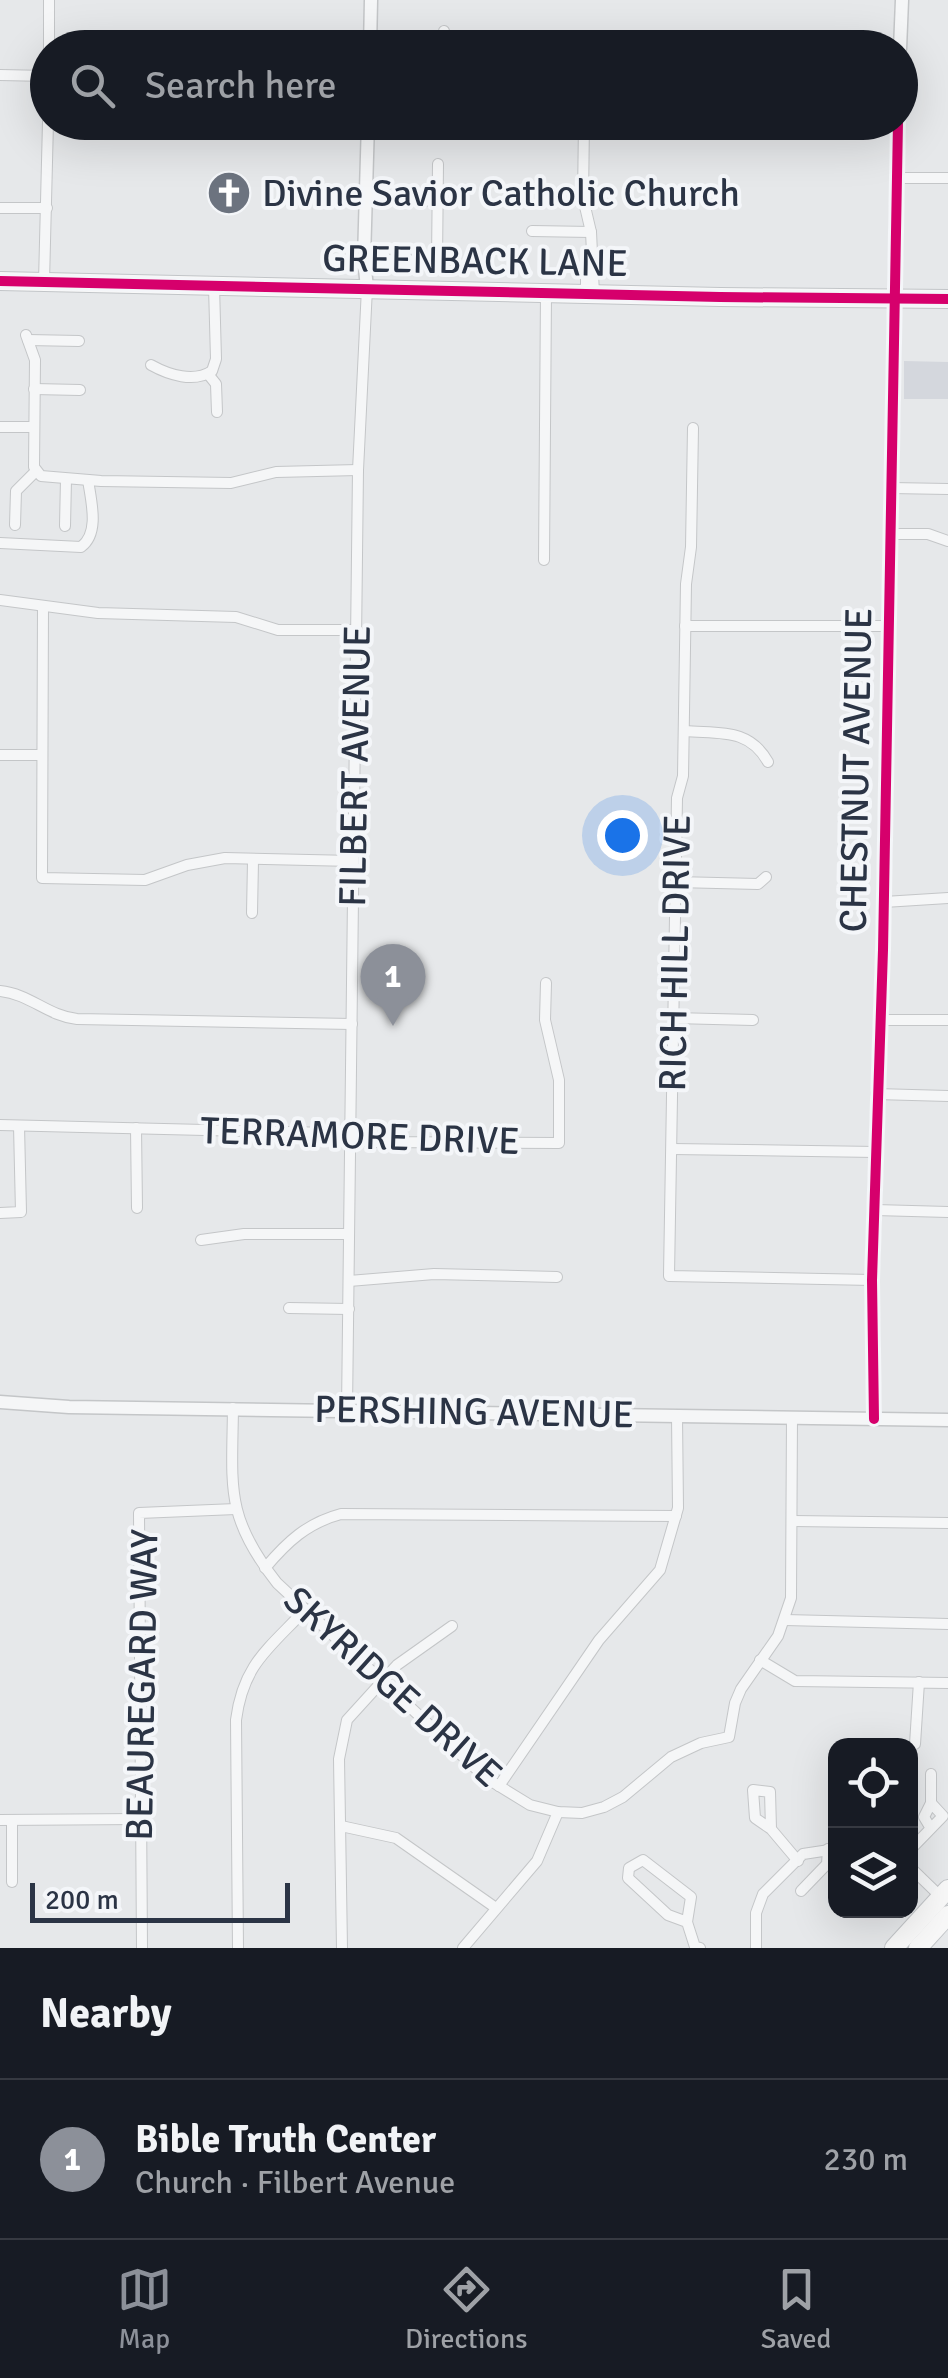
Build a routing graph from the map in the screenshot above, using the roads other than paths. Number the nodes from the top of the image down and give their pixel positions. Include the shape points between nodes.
1 (49, 0) edge
2 (371, 0) edge
3 (902, 0) edge
4 (49, 30) edge
5 (370, 30) edge
6 (901, 30) edge
7 (0, 74) edge
8 (30, 75) edge
9 (48, 140) edge
10 (368, 140) edge
11 (584, 140) edge
12 (898, 140) edge
13 (438, 164) dead end
14 (898, 178) junction
15 (948, 178) edge
16 (366, 198) junction
17 (438, 201) junction
18 (0, 208) edge
19 (48, 208) junction
20 (532, 231) dead end
21 (591, 232) junction
22 (382, 260) dead end
23 (0, 280) edge
24 (44, 282) junction
25 (214, 286) junction
26 (367, 288) junction
27 (546, 293) junction
28 (590, 294) junction
29 (892, 298) junction
30 (948, 299) edge
31 (79, 341) dead end
32 (151, 365) dead end
33 (208, 374) junction
34 (34, 390) junction
35 (80, 390) dead end
36 (217, 412) dead end
37 (0, 427) edge
38 (33, 427) junction
39 (693, 428) dead end
40 (358, 470) junction
41 (36, 472) junction
42 (66, 479) junction
43 (88, 480) junction
44 (891, 488) junction
45 (948, 489) edge
46 (16, 525) dead end
47 (65, 526) dead end
48 (890, 534) junction
49 (948, 541) edge
50 (0, 543) edge
51 (544, 560) dead end
52 (0, 600) edge
53 (43, 606) junction
54 (685, 626) junction
55 (888, 626) junction
56 (357, 630) junction
57 (685, 731) junction
58 (0, 755) edge
59 (42, 756) junction
60 (768, 762) dead end
61 (253, 860) junction
62 (353, 860) junction
63 (766, 877) dead end
64 (676, 882) junction
65 (948, 898) edge
66 (884, 902) junction
67 (252, 913) dead end
68 (546, 984) dead end
69 (0, 991) edge
70 (674, 1018) junction
71 (753, 1020) dead end
72 (879, 1020) junction
73 (948, 1020) edge
74 (352, 1024) junction
75 (876, 1094) junction
76 (948, 1096) edge
77 (0, 1126) edge
78 (19, 1126) junction
79 (136, 1128) junction
80 (350, 1138) junction
81 (672, 1149) junction
82 (876, 1152) junction
83 (137, 1208) dead end
84 (875, 1210) junction
85 (948, 1212) edge
86 (0, 1213) edge
87 (349, 1234) junction
88 (201, 1240) dead end
89 (557, 1277) dead end
90 (872, 1280) junction
91 (349, 1281) junction
92 (289, 1308) dead end
93 (349, 1308) junction
94 (0, 1402) edge
95 (233, 1408) junction
96 (348, 1410) junction
97 (678, 1416) junction
98 (792, 1418) junction
99 (874, 1419) junction
100 (948, 1420) edge
101 (236, 1510) junction
102 (676, 1516) junction
103 (792, 1521) junction
104 (948, 1523) edge
105 (265, 1568) junction
106 (304, 1611) junction
107 (785, 1620) junction
108 (948, 1624) edge
109 (452, 1626) dead end
110 (760, 1660) junction
111 (380, 1682) junction
112 (919, 1682) junction
113 (948, 1683) edge
114 (915, 1738) edge
115 (931, 1774) dead end
116 (499, 1786) junction
117 (558, 1812) junction
118 (139, 1819) junction
119 (6, 1820) edge
120 (341, 1826) junction
121 (771, 1829) dead end
122 (918, 1841) edge
123 (828, 1850) edge
124 (798, 1860) junction
125 (828, 1861) edge
126 (918, 1873) edge
127 (12, 1882) dead end
128 (801, 1891) dead end
129 (945, 1893) edge
130 (496, 1908) junction
131 (948, 1916) edge
132 (687, 1922) junction
133 (466, 1944) edge
134 (142, 1948) edge
135 (238, 1948) edge
136 (342, 1948) edge
137 (482, 1948) edge
138 (700, 1948) edge
139 (756, 1948) edge
140 (894, 1948) edge
141 (918, 1948) edge

1 - 4 street
2 - 5 street
3 - 6 street
7 - 8 street
9 - 19 street
10 - 16 street, FILBERT AVENUE
11 - 21 street via 583,198
12 - 14 street, CHESTNUT AVENUE
13 - 17 street
14 - 15 street
14 - 29 street, CHESTNUT AVENUE
16 - 17 street
16 - 26 street, FILBERT AVENUE
17 - 22 street via 437,261
18 - 19 street
19 - 24 street
20 - 21 street
21 - 28 street
23 - 24 main road, GREENBACK LANE
24 - 25 main road, GREENBACK LANE
25 - 26 main road, GREENBACK LANE
25 - 33 street via 216,359
26 - 27 main road, GREENBACK LANE
26 - 40 street, FILBERT AVENUE
27 - 28 main road, GREENBACK LANE
27 - 51 street
28 - 29 main road, GREENBACK LANE
29 - 30 main road, GREENBACK LANE
29 - 44 street, CHESTNUT AVENUE
31 - 34 street via 27,338
32 - 33 street via 168,375
33 - 36 street via 216,382
34 - 35 street
34 - 38 street
37 - 38 street
38 - 41 street
39 - 54 street, RICH HILL DRIVE
40 - 43 street via 276,472 230,483
40 - 56 street, FILBERT AVENUE
41 - 42 street
41 - 46 street via 16,491
42 - 43 street
42 - 47 street
43 - 50 street via 88,542
44 - 45 street
44 - 48 street, CHESTNUT AVENUE
48 - 49 street
48 - 55 street, CHESTNUT AVENUE
52 - 53 street
53 - 56 street via 236,617 278,630
53 - 59 street
54 - 55 street
54 - 57 street, RICH HILL DRIVE
55 - 66 street, CHESTNUT AVENUE
56 - 62 street, FILBERT AVENUE
57 - 60 street via 744,736
57 - 64 street, RICH HILL DRIVE
58 - 59 street
59 - 61 street via 42,878 145,880 206,860
61 - 62 street
61 - 67 street
62 - 74 street, FILBERT AVENUE
63 - 64 street via 758,884
64 - 70 street, RICH HILL DRIVE
65 - 66 street
66 - 72 street, CHESTNUT AVENUE
68 - 80 street, TERRAMORE DRIVE via 559,1080 558,1143
69 - 74 street via 77,1019
70 - 71 street
70 - 81 street, RICH HILL DRIVE
72 - 73 street
72 - 75 street, CHESTNUT AVENUE
74 - 80 street, FILBERT AVENUE
75 - 76 street
75 - 82 street, CHESTNUT AVENUE
77 - 78 street, TERRAMORE DRIVE
78 - 79 street, TERRAMORE DRIVE
78 - 86 street via 21,1212
79 - 80 street, TERRAMORE DRIVE
79 - 83 street
80 - 87 street, FILBERT AVENUE
81 - 82 street
81 - 90 street, RICH HILL DRIVE via 668,1276
82 - 84 street, CHESTNUT AVENUE
84 - 85 street
84 - 90 street, CHESTNUT AVENUE
87 - 88 street
87 - 91 street, FILBERT AVENUE
89 - 91 street via 434,1274
90 - 99 street, CHESTNUT AVENUE
91 - 93 street, FILBERT AVENUE
92 - 93 street
93 - 96 street, FILBERT AVENUE
94 - 95 street, PERSHING AVENUE
95 - 96 street, PERSHING AVENUE
95 - 101 street, SKYRIDGE DRIVE
96 - 97 street, PERSHING AVENUE
97 - 98 street, PERSHING AVENUE
97 - 102 street
98 - 99 street, PERSHING AVENUE
98 - 103 street
99 - 100 street, PERSHING AVENUE
101 - 105 street, SKYRIDGE DRIVE
101 - 118 street, BEAUREGARD WAY via 138,1514
102 - 105 street via 341,1514 294,1536
102 - 116 street via 660,1570 599,1640
103 - 104 street
103 - 107 street
105 - 106 street, SKYRIDGE DRIVE
106 - 111 street, SKYRIDGE DRIVE
106 - 135 street via 250,1669 238,1695
107 - 108 street
107 - 110 street
109 - 111 street
110 - 112 street via 795,1681
110 - 117 street, SKYRIDGE DRIVE via 735,1702 730,1737 670,1757 604,1807
111 - 116 street, SKYRIDGE DRIVE
111 - 120 street via 341,1739
112 - 113 street
112 - 114 street
115 - 122 street via 931,1803 943,1816
116 - 117 street, SKYRIDGE DRIVE
117 - 130 street via 537,1862
118 - 119 street
118 - 134 street, BEAUREGARD WAY
119 - 127 street
120 - 130 street via 396,1838
120 - 136 street
121 - 124 street
123 - 124 street
124 - 139 street via 762,1894
125 - 128 street
126 - 129 street
129 - 140 main road
130 - 133 street
131 - 141 main road
132 - 132 street via 691,1897 643,1860 629,1868 628,1878
132 - 138 street
133 - 137 street

